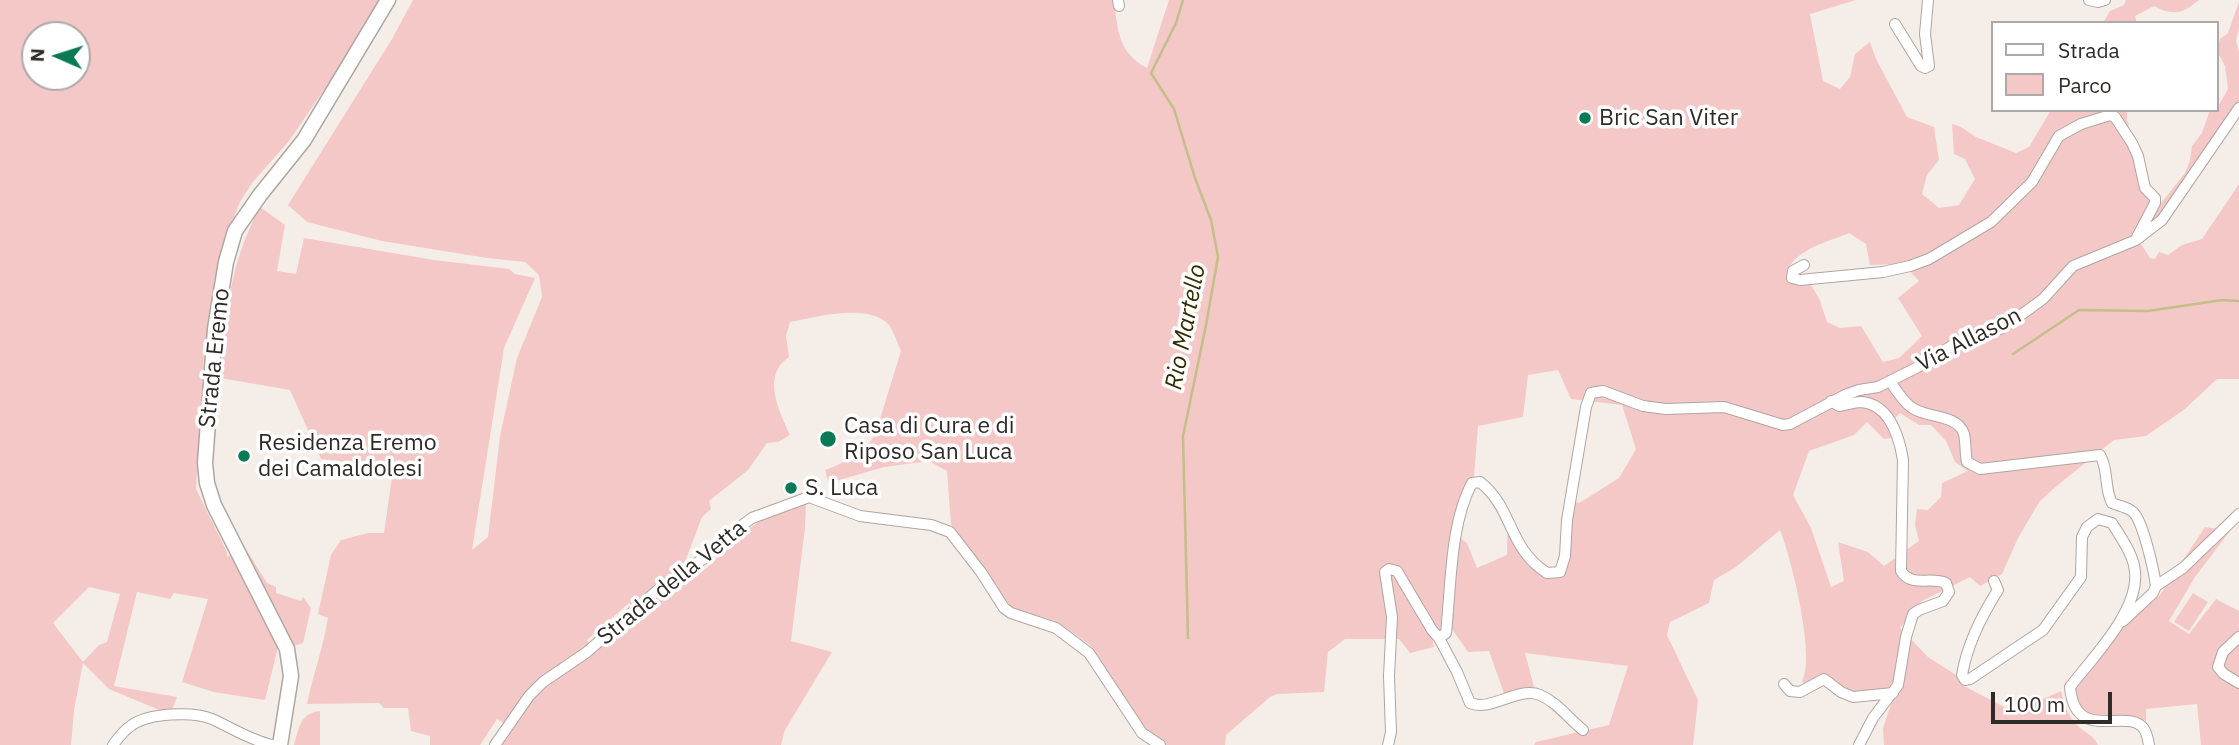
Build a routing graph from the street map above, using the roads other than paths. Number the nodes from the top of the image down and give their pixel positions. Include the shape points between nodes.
1 (388, 0) edge
2 (1928, 0) edge
3 (2089, 0) edge
4 (2105, 0) edge
5 (1895, 24) dead end
6 (2239, 108) edge
7 (2136, 240) junction
8 (1804, 265) dead end
9 (1890, 381) junction
10 (1831, 401) junction
11 (2239, 514) edge
12 (1994, 581) dead end
13 (2156, 586) junction
14 (2120, 624) junction
15 (2239, 637) edge
16 (1439, 638) junction
17 (2239, 682) edge
18 (1784, 684) dead end
19 (1893, 693) junction
20 (1583, 730) dead end
21 (113, 745) edge
22 (272, 745) edge
23 (280, 745) edge
24 (495, 745) edge
25 (1160, 745) edge
26 (1388, 745) edge
27 (1858, 745) edge
28 (2148, 745) edge

1 - 23 main road, Strada Eremo via 304,140 235,231 215,328 207,483 286,649 291,676
2 - 5 street via 1929,66 1921,66
3 - 4 street
6 - 7 street, Via Allason via 2162,220
7 - 8 street via 2155,198 2145,188 2132,143 2110,115 2059,136 2032,182 1992,222 1929,259 1883,272 1792,278 1793,271
7 - 9 street, Via Allason via 2073,266 2043,299 2003,328 1961,340
9 - 10 street, Via Allason
9 - 13 street via 1912,407 1954,422 1964,434 1967,462 1980,469 2100,455 2112,503 2130,510 2140,523
10 - 16 street, Via Allason via 1783,425 1724,407 1666,409 1603,391 1591,393 1560,572 1547,573 1531,563 1493,492 1480,482 1472,483 1457,536 1446,633
10 - 19 street via 1839,406 1857,402 1874,406 1895,428 1903,460 1901,571 1913,582 1946,583 1949,592 1944,601 1913,614
11 - 13 street via 2183,568
12 - 14 street via 1998,590 1984,611 1964,664 1965,680 2043,630 2081,577 2082,537 2098,519 2112,523 2136,570 2135,590
13 - 14 street
14 - 28 street via 2070,687 2071,702 2090,719 2138,723 2146,730
15 - 17 street via 2223,652 2218,667
16 - 20 street via 1470,703 1538,694
16 - 26 street via 1399,575 1393,569 1385,572 1392,617
18 - 19 street via 1790,691 1800,692 1824,679 1853,697
19 - 27 street
21 - 22 street via 140,721 192,715 210,718
24 - 25 street, Strada della Vetta via 543,682 587,653 666,583 706,557 751,518 809,497 860,516 931,525 950,532 1004,608 1061,630 1089,653 1142,733

